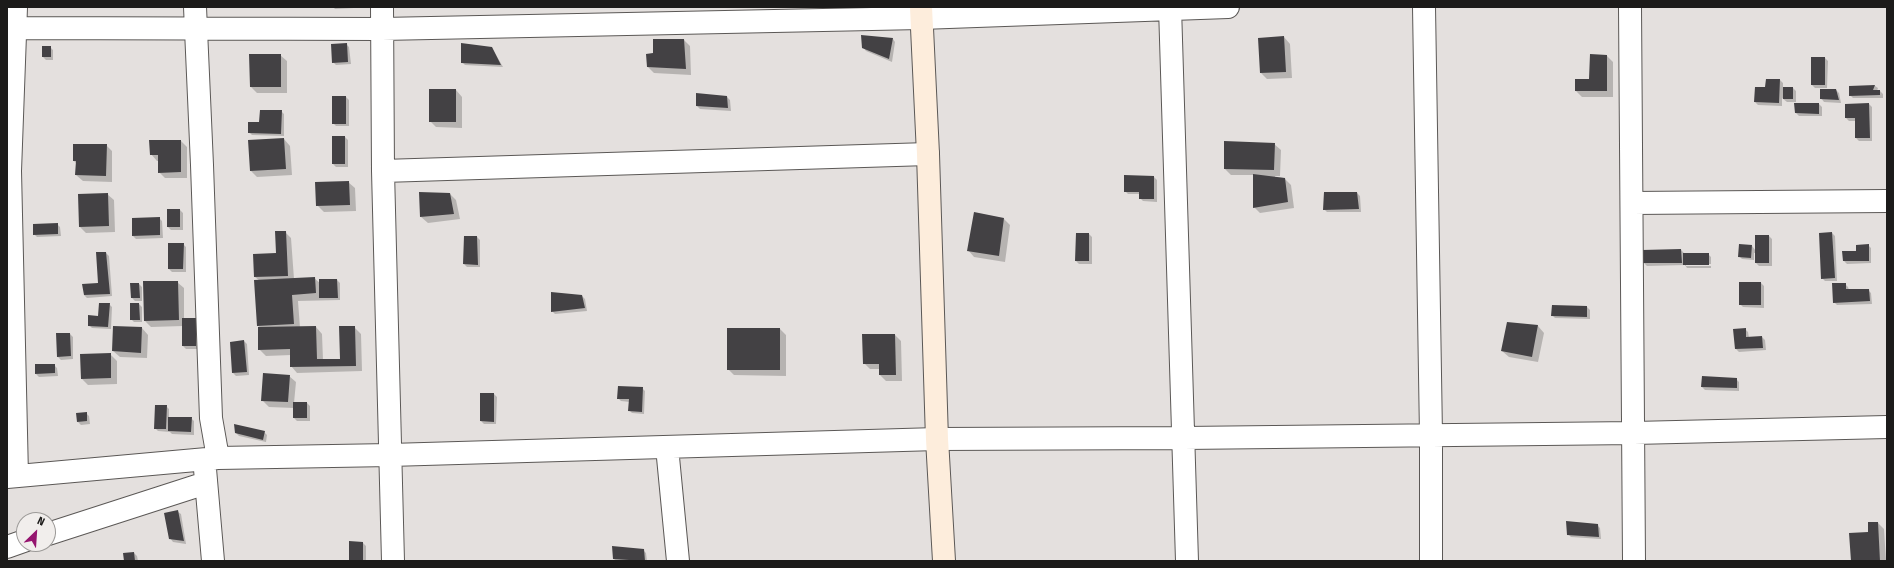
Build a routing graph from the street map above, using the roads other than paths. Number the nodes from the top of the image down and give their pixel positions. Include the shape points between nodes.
1 (195, 7) edge
2 (382, 7) edge
3 (1228, 7) edge
4 (1424, 7) edge
5 (1630, 7) edge
6 (1170, 8) edge
7 (921, 13) edge
8 (566, 16) edge
9 (13, 21) edge
10 (194, 30) junction
11 (382, 30) junction
12 (928, 154) junction
13 (383, 170) junction
14 (1887, 201) edge
15 (1632, 203) junction
16 (1887, 427) edge
17 (1634, 433) junction
18 (1431, 435) junction
19 (1184, 438) junction
20 (937, 439) junction
21 (667, 447) junction
22 (390, 455) junction
23 (211, 459) junction
24 (12, 477) edge
25 (206, 483) junction
26 (56, 531) edge
27 (213, 561) edge
28 (394, 561) edge
29 (678, 561) edge
30 (944, 561) edge
31 (1187, 561) edge
32 (1431, 561) edge
33 (1634, 561) edge

1 - 10 street
2 - 11 street
3 - 6 street
4 - 18 street
5 - 15 street
6 - 7 street
6 - 19 street
7 - 8 street
7 - 12 main road
8 - 11 street
9 - 10 street
9 - 24 street via 10,171
10 - 11 street
10 - 23 street via 202,165
11 - 13 street
12 - 13 street
12 - 20 main road
13 - 22 street
14 - 15 street
15 - 17 street
16 - 17 street
17 - 18 street
17 - 33 street
18 - 19 street
18 - 32 street
19 - 20 street
19 - 31 street
20 - 21 street
20 - 30 main road
21 - 22 street
21 - 29 street
22 - 23 street
22 - 28 street
23 - 24 street
23 - 25 street
25 - 26 street
25 - 27 street

